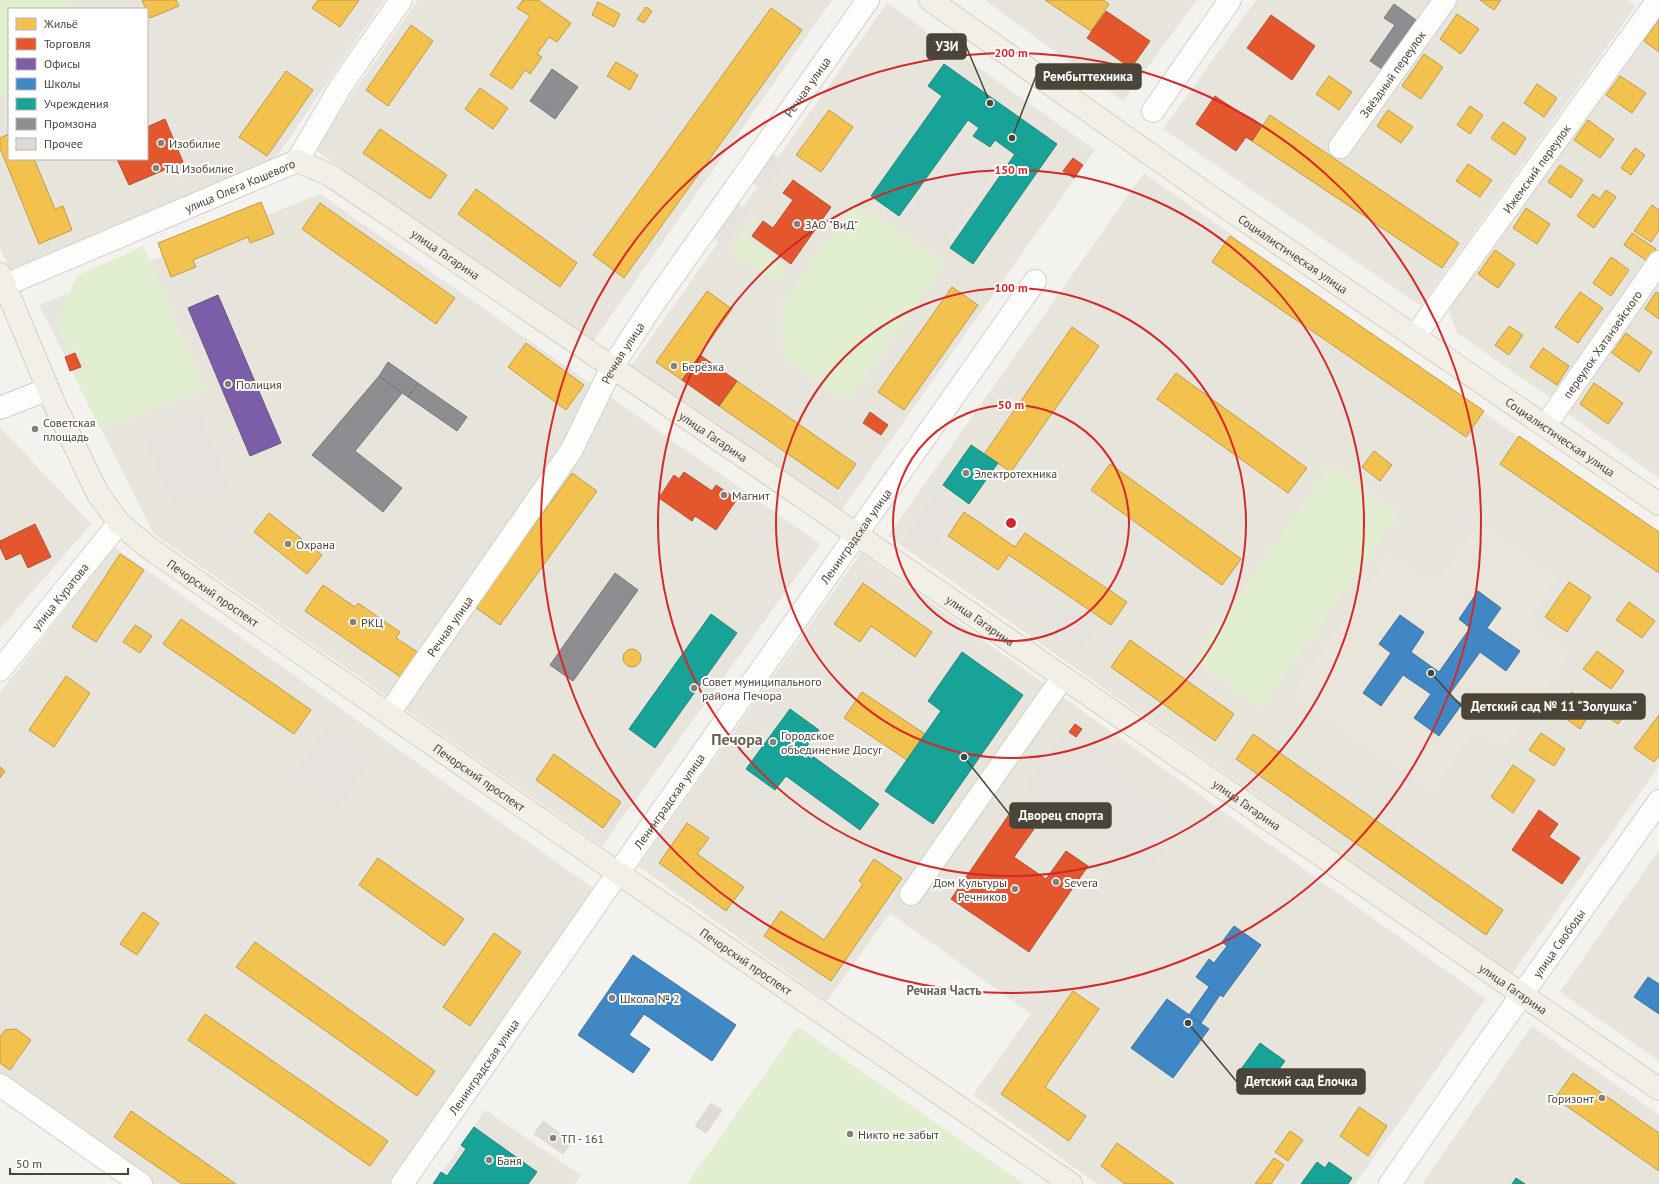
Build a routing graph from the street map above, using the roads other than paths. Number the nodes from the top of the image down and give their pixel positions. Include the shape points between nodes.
1 (401, 0) edge
2 (868, 0) edge
3 (930, 0) edge
4 (1230, 0) edge
5 (1444, 0) edge
6 (1658, 0) edge
7 (1153, 111) dead end
8 (1340, 147) dead end
9 (297, 161) junction
10 (1659, 262) edge
11 (3, 279) edge
12 (1035, 281) dead end
13 (1415, 336) junction
14 (612, 367) junction
15 (48, 389) junction
16 (0, 408) edge
17 (1545, 426) junction
18 (1659, 504) edge
19 (119, 523) junction
20 (856, 534) junction
21 (0, 670) edge
22 (1063, 677) junction
23 (389, 713) junction
24 (1659, 801) edge
25 (618, 874) junction
26 (911, 894) dead end
27 (1522, 995) junction
28 (0, 1085) edge
29 (1659, 1089) edge
30 (141, 1184) edge
31 (402, 1184) edge
32 (1071, 1184) edge
33 (1390, 1184) edge

1 - 9 street, улица Олега Кошевого via 341,86
2 - 14 street, Речная улица via 652,306
3 - 13 main road, Социалистическая улица via 1222,205
4 - 7 street
5 - 8 street, Звёздный переулок
6 - 13 street, Ижемский переулок
9 - 11 street, улица Олега Кошевого
9 - 14 main road, улица Гагарина via 330,175
10 - 17 street, переулок Хатанзейского
11 - 15 main road, Печорский проспект
12 - 20 street, Ленинградская улица
13 - 17 main road, Социалистическая улица
14 - 20 main road, улица Гагарина
14 - 23 street, Речная улица via 571,451
15 - 16 street
15 - 19 main road, Печорский проспект via 98,494
17 - 18 main road, Социалистическая улица
19 - 21 street, улица Куратова
19 - 23 main road, Печорский проспект via 149,548
20 - 22 main road, улица Гагарина
20 - 25 street, Ленинградская улица
22 - 26 street
22 - 27 main road, улица Гагарина
23 - 25 main road, Печорский проспект
24 - 27 street, улица Свободы
25 - 31 street, Ленинградская улица
25 - 32 main road, Печорский проспект
27 - 29 main road, улица Гагарина
27 - 33 street, улица Свободы
28 - 30 street

